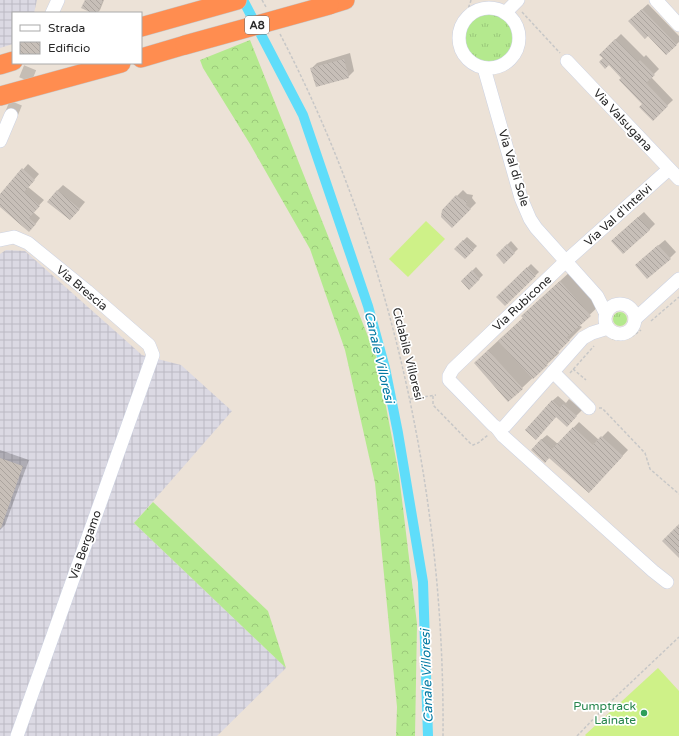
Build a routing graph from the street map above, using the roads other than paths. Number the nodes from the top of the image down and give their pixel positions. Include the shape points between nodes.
1 (51, 0) edge
2 (58, 0) edge
3 (237, 0) edge
4 (656, 0) edge
5 (337, 2) edge
6 (480, 5) edge
7 (512, 6) edge
8 (51, 12) edge
9 (52, 12) edge
10 (679, 25) edge
11 (142, 27) edge
12 (142, 58) edge
13 (12, 61) edge
14 (567, 61) road end
15 (117, 64) edge
16 (0, 65) edge
17 (484, 69) junction
18 (0, 96) edge
19 (5, 116) tunnel mouth
20 (0, 141) edge
21 (669, 169) junction
22 (679, 179) edge
23 (0, 240) edge
24 (566, 261) junction
25 (679, 279) edge
26 (608, 321) junction
27 (638, 321) junction
28 (153, 355) joint
29 (553, 372) junction
30 (589, 408) road end
31 (495, 426) junction
32 (667, 582) dead end
33 (17, 736) edge

1 - 8 street
2 - 9 street
3 - 11 highway, A8
4 - 10 street
5 - 12 highway, A8, bridge
6 - 7 street via 497,10
6 - 17 street via 461,27 459,36 461,49 468,60
7 - 17 street via 511,18 518,32 518,44 514,55 502,65
13 - 16 highway
14 - 21 street, Via Valsugana
15 - 18 highway
17 - 24 street, Via Val di Sole via 527,213 536,228
19 - 20 street
21 - 22 street, Via Valsugana
21 - 24 street, Via Val d'Intelvi
23 - 28 street, Via Brescia via 14,237 28,243 149,346
24 - 26 street via 597,296
24 - 31 street, Via Rubicone via 453,368 449,376 448,380
25 - 27 street via 649,305
26 - 27 street via 615,334 625,334
26 - 27 street via 616,305 624,305
26 - 29 street via 594,338 583,338
28 - 33 street, Via Bergamo
29 - 30 street
29 - 31 street via 505,426 501,429
31 - 32 street via 652,572

